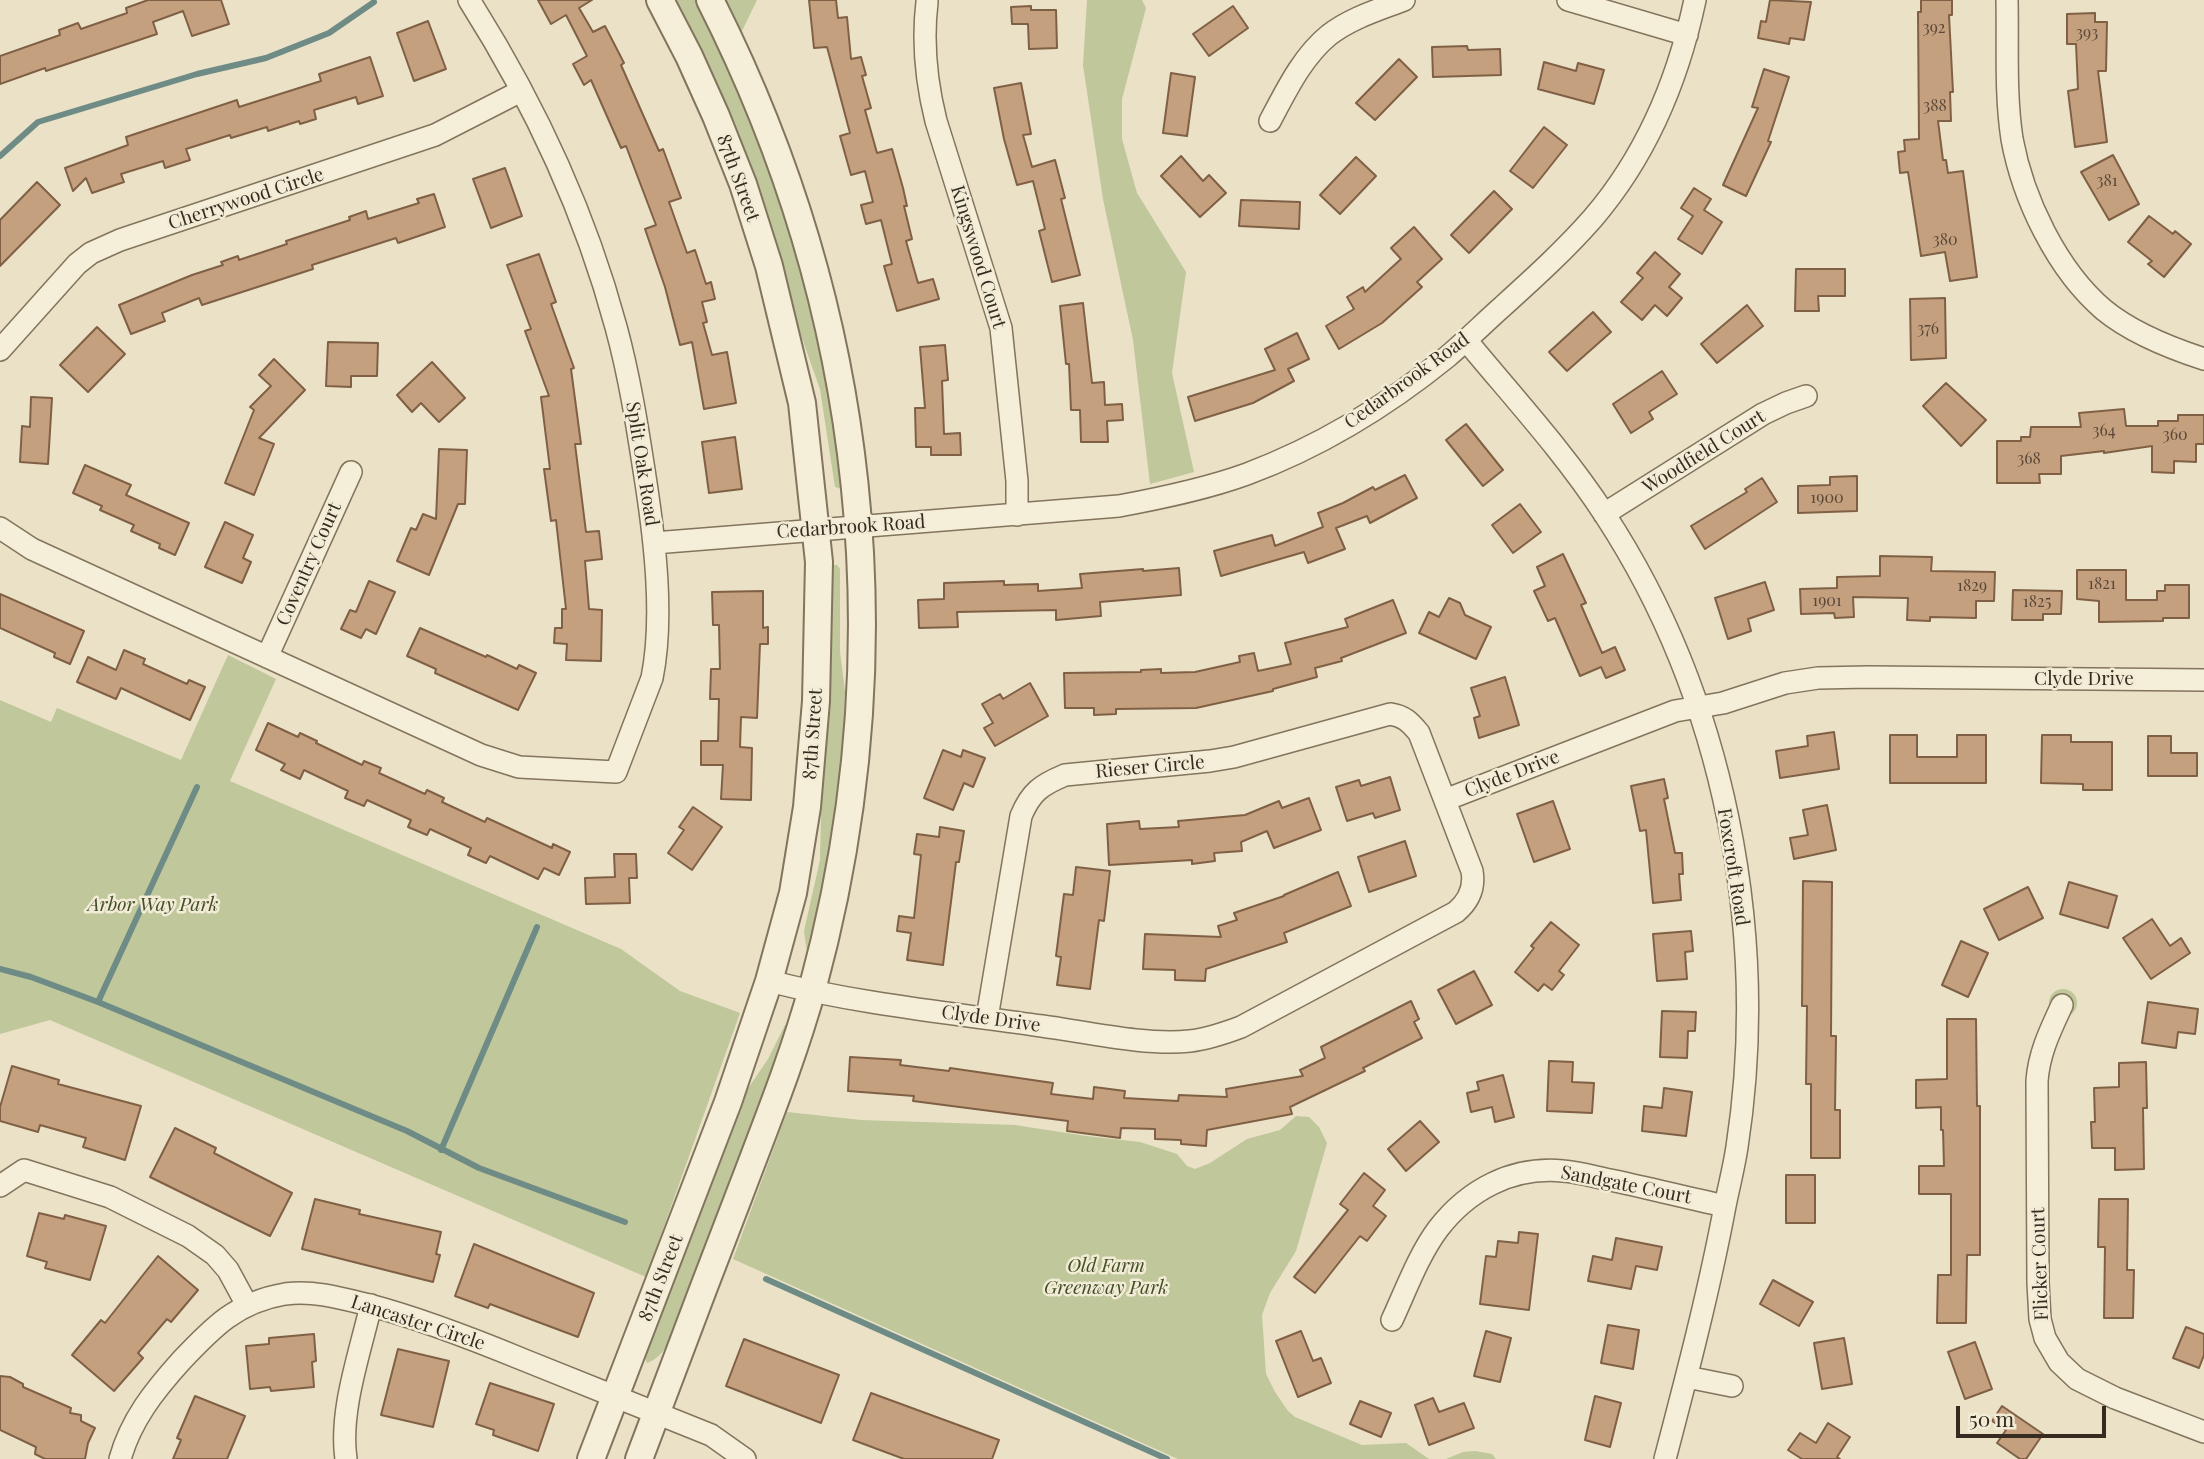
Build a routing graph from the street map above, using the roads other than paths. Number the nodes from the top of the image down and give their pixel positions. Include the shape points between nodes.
1 (469, 0) edge
2 (660, 0) edge
3 (710, 0) edge
4 (1404, 0) edge
5 (1568, 0) edge
6 (1695, 0) edge
7 (2007, 0) edge
8 (927, 2) dead end
9 (1377, 4) edge
10 (1688, 34) junction
11 (521, 91) junction
12 (1270, 121) dead end
13 (1466, 340) junction
14 (0, 349) edge
15 (2204, 359) edge
16 (1806, 396) dead end
17 (351, 472) dead end
18 (1604, 514) junction
19 (1017, 515) junction
20 (860, 527) junction
21 (0, 528) edge
22 (817, 530) junction
23 (654, 543) junction
24 (267, 657) junction
25 (2204, 680) edge
26 (1698, 708) junction
27 (1445, 800) junction
28 (769, 981) junction
29 (811, 992) junction
30 (2062, 1005) dead end
31 (987, 1018) junction
32 (0, 1186) edge
33 (1725, 1206) junction
34 (247, 1305) junction
35 (371, 1305) junction
36 (1392, 1320) dead end
37 (1687, 1377) junction
38 (1732, 1386) dead end
39 (615, 1398) junction
40 (656, 1413) junction
41 (2204, 1432) edge
42 (120, 1459) edge
43 (346, 1459) edge
44 (591, 1459) edge
45 (639, 1459) edge
46 (745, 1459) edge
47 (1665, 1459) edge

1 - 11 street, Split Oak Road
2 - 22 street, 87th Street via 716,116 769,266 802,403
3 - 20 street via 778,153 815,267 844,404
4 - 9 street
5 - 10 street
6 - 10 street, Cedarbrook Road
7 - 15 street via 2013,141 2022,180 2054,248 2103,309 2128,327
8 - 19 street, Kingswood Court via 923,31 928,88 1001,328
9 - 12 street via 1316,49
10 - 13 street, Cedarbrook Road via 1656,121 1618,185 1562,252
11 - 14 street, Cherrywood Circle via 435,135 91,253
11 - 23 street, Split Oak Road via 555,156 616,327 635,409
13 - 18 street, Foxcroft Road via 1562,455
13 - 19 street, Cedarbrook Road via 1365,415 1246,474 1119,506
16 - 18 street, Woodfield Court via 1763,414
17 - 24 street, Coventry Court
18 - 26 street, Foxcroft Road via 1654,603
19 - 20 street, Cedarbrook Road
20 - 22 street, Cedarbrook Road
20 - 29 street via 860,703 850,807
21 - 24 street via 32,549
22 - 23 street, Cedarbrook Road
22 - 28 street, 87th Street via 816,701 807,807 793,893
23 - 24 street, Split Oak Road via 654,666 616,772 508,765
25 - 26 street, Clyde Drive via 1818,678 1785,682
26 - 27 street, Clyde Drive via 1675,711
26 - 33 street, Foxcroft Road via 1730,835 1745,946 1744,1078
27 - 31 street, Clyde Drive via 1474,882 1462,906 1267,1015 1225,1033 1189,1041 1140,1040
27 - 31 street, Rieser Circle via 1419,733 1411,722 1390,713 1234,757 1065,775 1049,782 1027,800 1021,816
28 - 29 street, Clyde Drive
28 - 39 street, 87th Street
29 - 31 street, Clyde Drive
29 - 40 street via 757,1149
30 - 41 street, Flicker Court via 2043,1046 2037,1081 2038,1283 2045,1338 2059,1362 2077,1379
32 - 34 street via 24,1170 137,1209 215,1255
33 - 36 street, Sandgate Court via 1564,1171 1508,1177 1481,1188 1455,1208 1436,1232
33 - 37 street, Foxcroft Road
34 - 35 street, Lancaster Circle via 300,1293
34 - 42 street, Lancaster Circle via 223,1318 160,1385 143,1406
35 - 39 street, Lancaster Circle via 434,1324
35 - 43 street via 344,1419
37 - 38 street
37 - 47 street, Foxcroft Road
39 - 40 street, Lancaster Circle
39 - 44 street, 87th Street
40 - 45 street
40 - 46 street, Lancaster Circle via 711,1435

